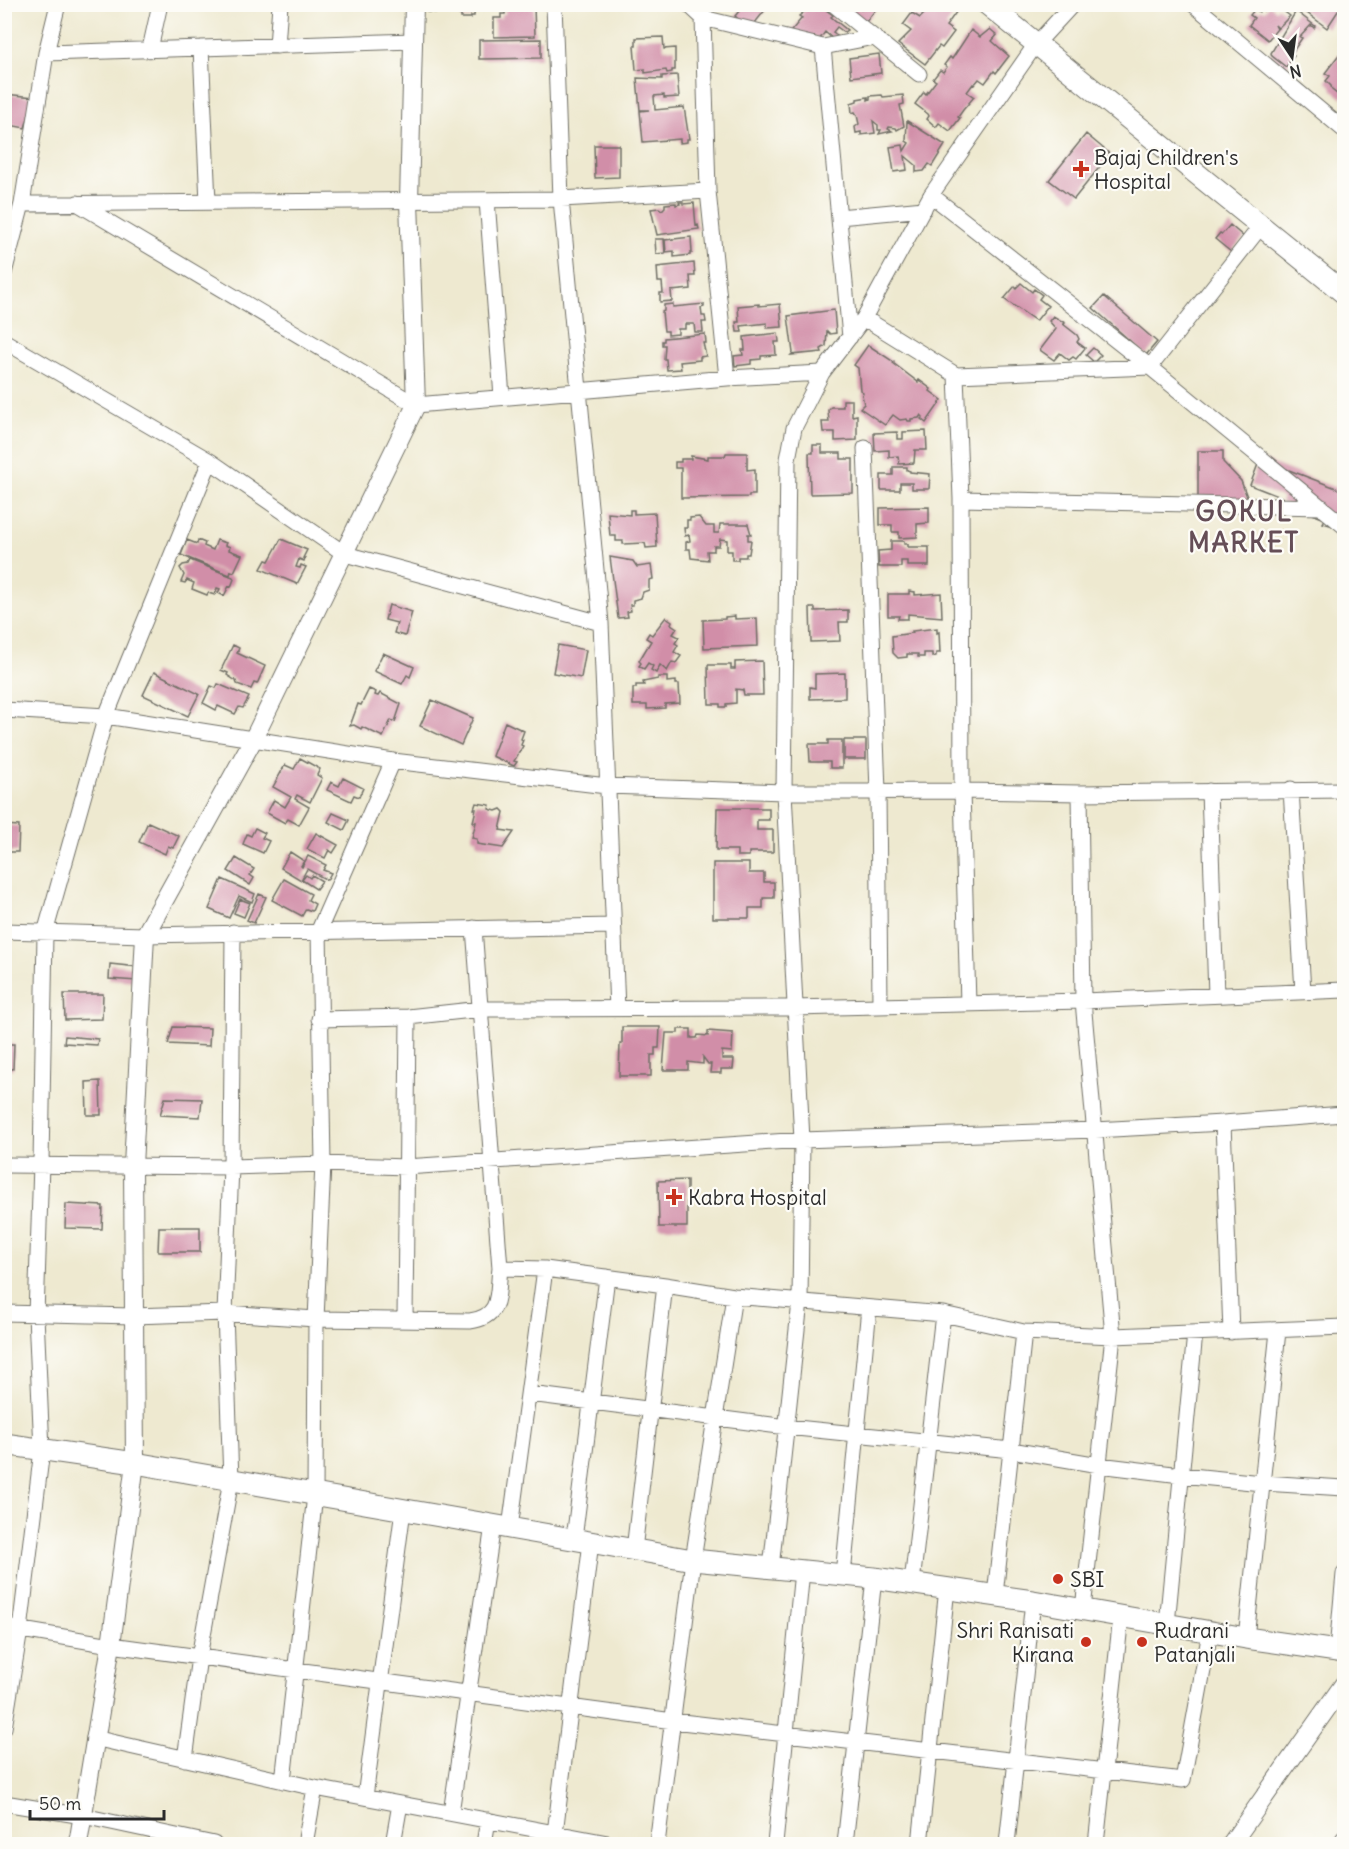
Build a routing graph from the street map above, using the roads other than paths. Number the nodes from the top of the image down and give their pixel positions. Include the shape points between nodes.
1 (57, 4) edge
2 (160, 4) edge
3 (280, 4) edge
4 (414, 4) edge
5 (554, 4) edge
6 (688, 4) edge
7 (833, 4) edge
8 (987, 4) edge
9 (1072, 4) edge
10 (1193, 4) edge
11 (703, 18) junction
12 (874, 37) junction
13 (413, 41) junction
14 (1036, 44) junction
15 (277, 46) junction
16 (823, 47) junction
17 (201, 48) junction
18 (150, 49) junction
19 (46, 53) junction
20 (919, 74) dead end
21 (1344, 130) edge
22 (708, 190) junction
23 (932, 195) junction
24 (561, 199) junction
25 (487, 200) junction
26 (409, 201) junction
27 (208, 202) junction
28 (77, 203) junction
29 (22, 204) junction
30 (924, 209) junction
31 (839, 218) junction
32 (1261, 226) junction
33 (6, 255) edge
34 (4, 273) edge
35 (1344, 293) edge
36 (864, 318) junction
37 (850, 337) junction
38 (4, 341) edge
39 (1150, 367) junction
40 (822, 373) junction
41 (956, 375) junction
42 (727, 378) junction
43 (579, 390) junction
44 (502, 397) junction
45 (416, 405) junction
46 (865, 448) dead end
47 (210, 461) junction
48 (961, 499) junction
49 (1322, 507) junction
50 (1344, 526) edge
51 (345, 554) junction
52 (601, 623) junction
53 (4, 710) edge
54 (106, 716) junction
55 (254, 738) junction
56 (393, 761) junction
57 (607, 786) junction
58 (1291, 789) junction
59 (962, 790) junction
60 (1344, 790) edge
61 (878, 791) junction
62 (1209, 791) junction
63 (784, 792) junction
64 (1080, 794) junction
65 (613, 926) junction
66 (474, 928) junction
67 (319, 930) junction
68 (4, 931) edge
69 (233, 932) junction
70 (45, 933) junction
71 (145, 935) junction
72 (1344, 990) edge
73 (1303, 992) junction
74 (1216, 995) junction
75 (1083, 1001) junction
76 (968, 1004) junction
77 (880, 1006) junction
78 (794, 1008) junction
79 (482, 1009) junction
80 (617, 1009) junction
81 (408, 1017) junction
82 (320, 1019) junction
83 (1344, 1114) edge
84 (1223, 1123) junction
85 (1095, 1130) junction
86 (802, 1140) junction
87 (490, 1162) junction
88 (41, 1164) junction
89 (323, 1164) junction
90 (4, 1165) edge
91 (134, 1166) junction
92 (231, 1167) junction
93 (406, 1167) junction
94 (500, 1268) junction
95 (545, 1269) junction
96 (607, 1277) junction
97 (666, 1285) junction
98 (734, 1296) junction
99 (800, 1302) junction
100 (869, 1308) junction
101 (4, 1313) edge
102 (225, 1313) junction
103 (942, 1314) junction
104 (36, 1315) junction
105 (133, 1316) junction
106 (316, 1318) junction
107 (405, 1320) junction
108 (1344, 1327) edge
109 (1278, 1330) junction
110 (1024, 1332) junction
111 (1231, 1332) junction
112 (1195, 1333) junction
113 (1113, 1336) junction
114 (530, 1394) junction
115 (592, 1400) junction
116 (651, 1409) junction
117 (714, 1418) junction
118 (787, 1426) junction
119 (856, 1434) junction
120 (928, 1442) junction
121 (4, 1444) edge
122 (42, 1449) junction
123 (1011, 1450) junction
124 (135, 1464) junction
125 (1099, 1466) junction
126 (1181, 1475) junction
127 (231, 1480) junction
128 (1262, 1483) junction
129 (1344, 1488) edge
130 (315, 1495) junction
131 (403, 1510) junction
132 (502, 1527) junction
133 (583, 1541) junction
134 (634, 1550) junction
135 (693, 1560) junction
136 (771, 1568) junction
137 (802, 1571) junction
138 (1344, 1574) edge
139 (843, 1575) junction
140 (874, 1578) junction
141 (912, 1583) junction
142 (947, 1588) junction
143 (995, 1595) junction
144 (1033, 1601) junction
145 (1083, 1609) junction
146 (1121, 1616) junction
147 (1167, 1624) junction
148 (4, 1627) edge
149 (20, 1630) junction
150 (1210, 1632) junction
151 (1246, 1638) junction
152 (111, 1645) junction
153 (1340, 1651) edge
154 (199, 1657) junction
155 (294, 1670) junction
156 (380, 1682) junction
157 (1344, 1684) edge
158 (467, 1693) junction
159 (570, 1707) junction
160 (673, 1721) junction
161 (4, 1728) edge
162 (786, 1734) junction
163 (94, 1738) junction
164 (856, 1743) junction
165 (930, 1750) junction
166 (185, 1759) junction
167 (1016, 1760) junction
168 (1104, 1770) junction
169 (283, 1781) junction
170 (315, 1788) junction
171 (365, 1797) junction
172 (4, 1803) edge
173 (400, 1804) junction
174 (451, 1813) junction
175 (82, 1816) junction
176 (488, 1820) junction
177 (555, 1833) junction
178 (1344, 1838) edge
179 (575, 1841) edge
180 (78, 1845) edge
181 (214, 1845) edge
182 (305, 1845) edge
183 (393, 1845) edge
184 (484, 1845) edge
185 (613, 1845) edge
186 (657, 1845) edge
187 (775, 1845) edge
188 (845, 1845) edge
189 (920, 1845) edge
190 (1007, 1845) edge
191 (1096, 1845) edge
192 (1231, 1845) edge
193 (1340, 1845) edge

1 - 19 street
2 - 18 street
3 - 15 street
4 - 13 street
5 - 24 street
6 - 11 street
7 - 12 street
8 - 14 main road
9 - 14 street
10 - 21 street
11 - 16 street
11 - 22 street
12 - 16 street
12 - 20 street
13 - 15 street
13 - 26 street
14 - 23 street
14 - 32 main road
15 - 17 street
16 - 31 street
17 - 18 street
17 - 27 street
18 - 19 street
19 - 29 street
22 - 24 street
22 - 42 street
23 - 30 street
23 - 39 street
24 - 25 street
24 - 43 street
25 - 26 street
25 - 44 street
26 - 27 street
26 - 45 street
27 - 28 street
28 - 29 street
28 - 45 street
29 - 33 street
30 - 31 street
30 - 36 street
31 - 37 street
32 - 35 main road
32 - 39 street
33 - 34 street
36 - 37 street
36 - 41 street
37 - 40 street
38 - 47 street
39 - 41 street
39 - 49 street
40 - 42 street
40 - 63 street via 794,428 788,459
41 - 48 street
42 - 43 street
43 - 44 street
43 - 52 street
44 - 45 street
45 - 51 street
46 - 61 street
47 - 51 street
47 - 54 street
48 - 49 street
48 - 59 street
49 - 50 street
51 - 52 street
51 - 55 street
52 - 57 street
53 - 54 street
54 - 55 street
54 - 70 street
55 - 56 street
55 - 71 street
56 - 57 street
56 - 67 street
57 - 63 street
57 - 65 street
58 - 60 street
58 - 62 street
58 - 73 street
59 - 61 street
59 - 64 street
59 - 76 street
61 - 63 street
61 - 77 street
62 - 64 street
62 - 74 street
63 - 78 street
64 - 75 street
65 - 66 street
65 - 80 street
66 - 67 street
66 - 79 street
67 - 69 street
67 - 82 street
68 - 70 street
69 - 71 street
69 - 92 street
70 - 71 street
70 - 88 street
71 - 91 street
72 - 73 street
73 - 74 street
74 - 75 street
75 - 76 street
75 - 85 street
76 - 77 street
77 - 78 street
78 - 80 street
78 - 86 street
79 - 80 street
79 - 81 street
79 - 87 street
81 - 82 street
81 - 93 street
82 - 89 street
83 - 84 street
84 - 85 street
84 - 111 street
85 - 86 street
85 - 113 street
86 - 87 street
86 - 99 street
87 - 93 street
87 - 94 street
88 - 90 street
88 - 91 street
88 - 104 street
89 - 92 street
89 - 93 street
89 - 106 street
91 - 92 street
91 - 105 street
92 - 102 street
93 - 107 street
94 - 95 street
94 - 107 street via 495,1309 489,1316 470,1321
95 - 96 street
95 - 114 street
96 - 97 street
96 - 115 street
97 - 98 street
97 - 116 street
98 - 99 street
98 - 117 street
99 - 100 street
99 - 118 street
100 - 103 street
100 - 119 street
101 - 104 street
102 - 105 street
102 - 106 street
102 - 127 street
103 - 110 street
103 - 120 street
104 - 105 street
104 - 122 street
105 - 124 street
106 - 107 street
106 - 130 street
108 - 109 street
109 - 111 street
109 - 128 street
110 - 113 street
110 - 123 street
111 - 112 street
112 - 113 street
112 - 126 street
113 - 125 street
114 - 115 street
114 - 132 street
115 - 116 street
115 - 133 street
116 - 117 street
116 - 134 street
117 - 118 street
117 - 135 street
118 - 119 street
118 - 136 street
119 - 120 street
119 - 139 street
120 - 123 street
120 - 141 street
121 - 122 main road
122 - 124 main road
122 - 149 street
123 - 125 street
123 - 143 street
124 - 127 main road
124 - 152 street
125 - 126 street
125 - 145 street
126 - 128 street
126 - 147 street
127 - 130 main road
127 - 154 street
128 - 129 street
128 - 151 street
130 - 131 main road
130 - 155 street
131 - 132 main road
131 - 156 street
132 - 133 main road
132 - 158 street
133 - 134 main road
133 - 159 street
134 - 135 main road
135 - 136 main road
135 - 160 street
136 - 137 main road
137 - 139 main road
137 - 162 street
138 - 153 street
139 - 140 main road
140 - 141 main road
140 - 164 street
141 - 142 main road
142 - 143 main road
142 - 165 street
143 - 144 main road
144 - 145 main road
144 - 167 street
145 - 146 main road
146 - 147 main road
146 - 168 street
147 - 150 main road
148 - 149 street
149 - 152 street
149 - 161 street
150 - 151 main road
150 - 168 street via 1184,1780
151 - 153 main road
152 - 154 street
152 - 163 street
154 - 155 street
154 - 166 street
155 - 156 street
155 - 169 street
156 - 158 street
156 - 171 street
157 - 192 street
158 - 159 street
158 - 174 street
159 - 160 street
159 - 177 street
160 - 162 street
160 - 186 street
162 - 164 street
162 - 187 street
163 - 166 street
163 - 175 street
164 - 165 street
164 - 188 street
165 - 167 street
165 - 189 street
166 - 169 street
167 - 168 street
167 - 190 street
168 - 191 street
169 - 170 street
170 - 171 street
170 - 182 street
171 - 173 street
172 - 175 street
173 - 174 street
173 - 183 street
174 - 176 street
175 - 180 street
175 - 181 street
176 - 177 street
176 - 184 street
177 - 179 street
178 - 193 street
179 - 185 street

